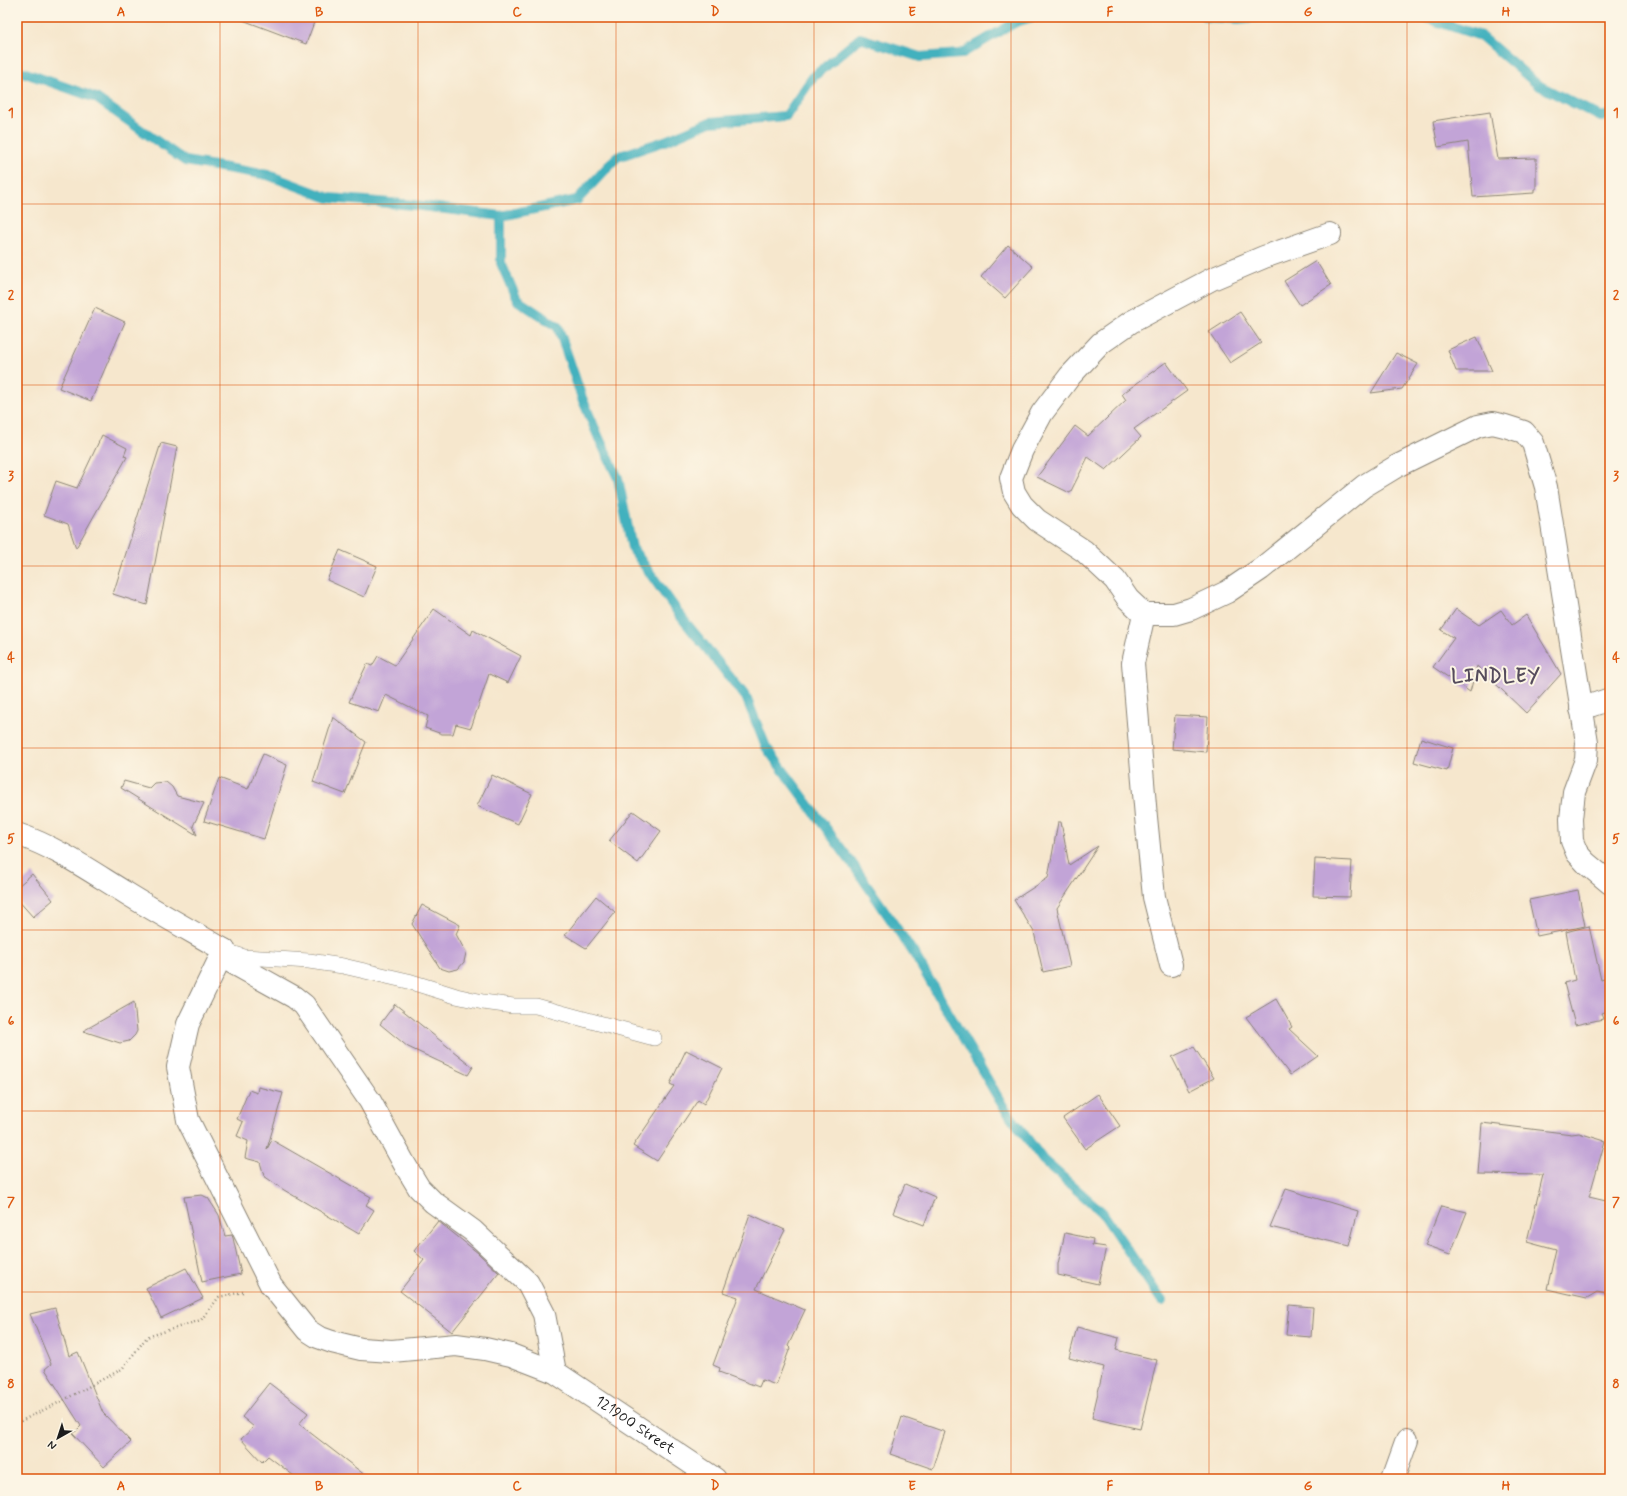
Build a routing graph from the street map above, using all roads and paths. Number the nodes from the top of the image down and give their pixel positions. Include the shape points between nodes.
1 (1330, 234) dead end
2 (1144, 614) junction
3 (1610, 699) edge
4 (1581, 709) junction
5 (17, 834) edge
6 (1610, 883) edge
7 (224, 950) junction
8 (1171, 965) dead end
9 (654, 1038) dead end
10 (271, 1285) junction
11 (555, 1372) junction
12 (17, 1423) edge
13 (1407, 1440) dead end
14 (715, 1479) edge
15 (1393, 1479) edge

1 - 2 street via 1264,257 1212,279 1131,322 1107,338 1070,376 1042,413 1022,450 1011,478 1014,492 1022,505 1037,520 1084,551 1115,580 1128,599
2 - 4 street via 1174,614 1227,592 1261,569 1364,486 1396,466 1478,426 1493,423 1524,432 1533,443 1546,487
2 - 8 street via 1134,663 1154,897
3 - 4 street
4 - 6 street via 1587,742 1586,760 1574,792 1572,841 1577,853
5 - 7 street via 76,861
7 - 9 lane via 244,956 343,966 483,1002 536,1006
7 - 10 street, 121900 Street via 188,1024 178,1067 188,1120
7 - 11 street via 233,963 304,1005 370,1101 419,1188 433,1202 473,1231 528,1283 544,1314
10 - 11 street, 121900 Street via 308,1330 332,1342 361,1349 392,1351 449,1345 485,1349 511,1355
10 - 12 path via 219,1297 201,1320 147,1336 122,1369
11 - 14 street, 121900 Street
13 - 15 street

